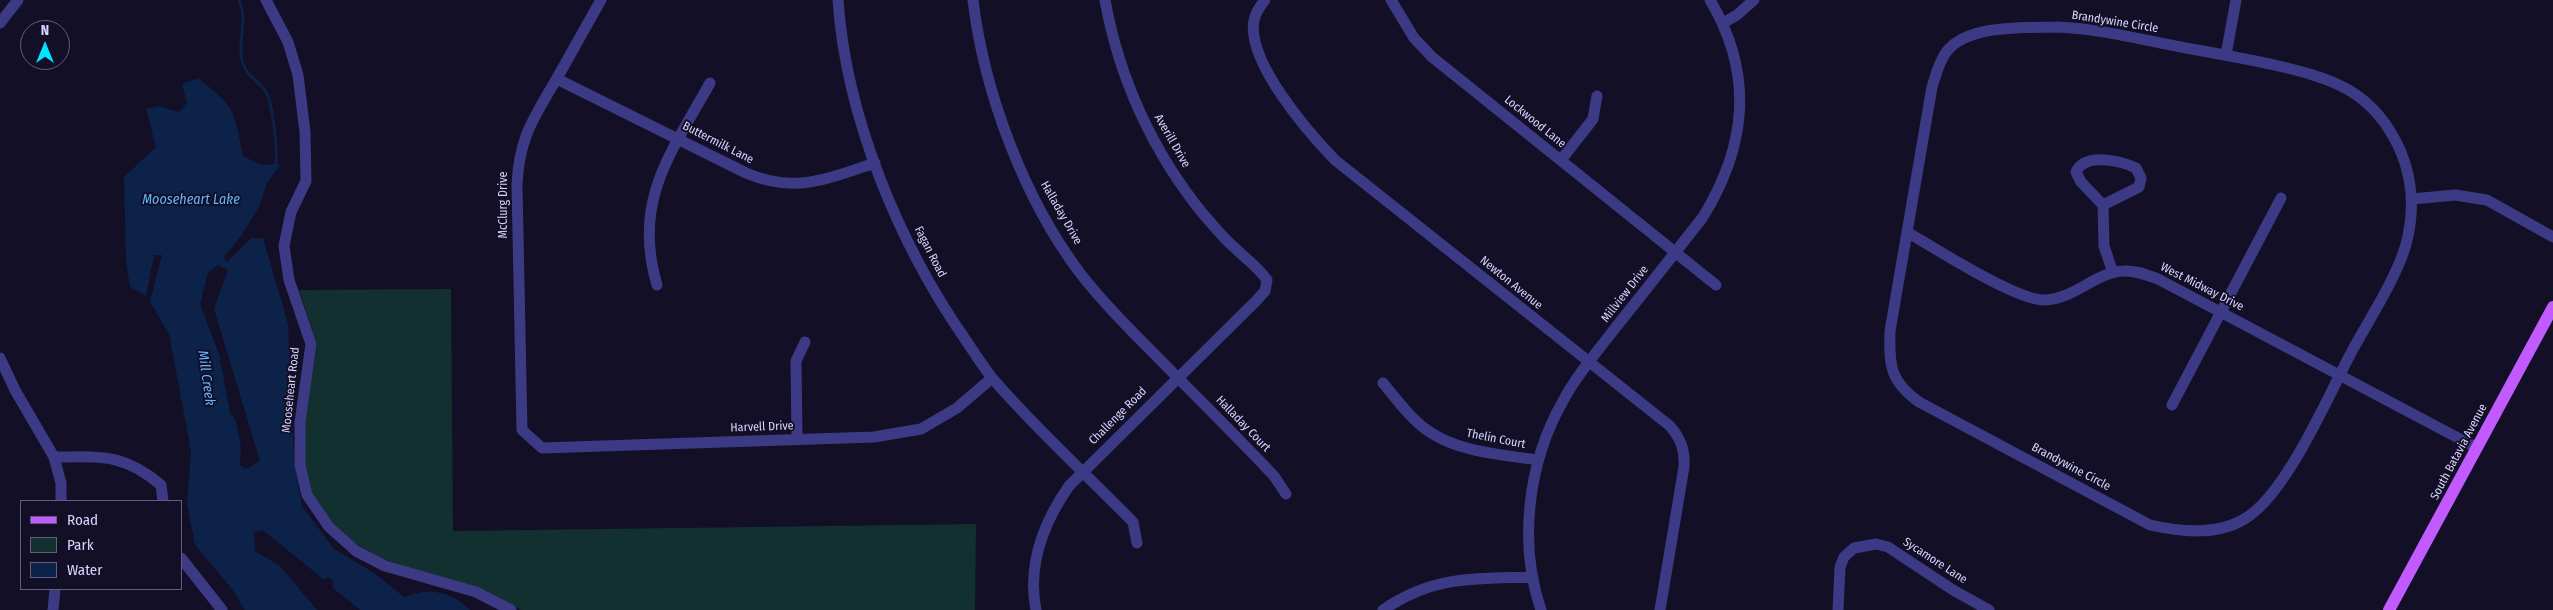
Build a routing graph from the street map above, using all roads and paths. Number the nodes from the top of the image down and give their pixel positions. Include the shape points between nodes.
1 (18, 0) edge
2 (266, 0) edge
3 (601, 0) edge
4 (838, 0) edge
5 (974, 0) edge
6 (1105, 0) edge
7 (1265, 0) edge
8 (1391, 0) edge
9 (1710, 0) edge
10 (1754, 0) edge
11 (2236, 0) edge
12 (0, 23) edge
13 (1723, 23) junction
14 (2226, 55) junction
15 (557, 79) junction
16 (710, 82) dead end
17 (1597, 96) dead end
18 (679, 139) junction
19 (1561, 160) junction
20 (875, 163) junction
21 (2281, 198) dead end
22 (2412, 200) junction
23 (2102, 205) junction
24 (1907, 232) junction
25 (2553, 237) edge
26 (1676, 252) junction
27 (1260, 270) joint
28 (2113, 273) junction
29 (657, 285) dead end
30 (1716, 285) dead end
31 (2553, 308) edge
32 (2221, 311) junction
33 (806, 342) dead end
34 (0, 358) edge
35 (1589, 362) junction
36 (2339, 376) junction
37 (1177, 377) junction
38 (992, 378) junction
39 (1383, 383) dead end
40 (2172, 405) dead end
41 (522, 430) joint
42 (797, 439) junction
43 (2477, 448) junction
44 (54, 457) junction
45 (1538, 460) junction
46 (1083, 470) junction
47 (1286, 494) dead end
48 (61, 500) edge
49 (162, 500) edge
50 (1137, 543) dead end
51 (182, 559) edge
52 (1533, 576) junction
53 (55, 590) edge
54 (53, 610) edge
55 (222, 610) edge
56 (511, 610) edge
57 (1036, 610) edge
58 (1383, 610) edge
59 (1541, 610) edge
60 (1660, 610) edge
61 (1838, 610) edge
62 (1989, 610) edge
63 (2389, 610) edge

1 - 12 street
2 - 56 street, Mooseheart Road via 288,42 305,132 306,181 291,212 284,246 289,280 311,344 300,422 300,465 307,495 329,528 356,551 385,566 476,592
3 - 15 street, McClurg Drive
4 - 20 street, Fagan Road via 854,95
5 - 37 street, Halladay Drive via 978,36 1000,120 1037,203 1080,272 1122,323
6 - 27 street, Averill Drive via 1122,68 1156,144 1204,214 1233,247
7 - 35 street, Newton Avenue via 1254,20 1257,47 1275,86 1314,138 1335,160
8 - 19 street, Lockwood Lane via 1414,38 1432,57
9 - 13 street, Millview Drive
10 - 13 street
11 - 14 street
13 - 26 street, Millview Drive via 1734,54 1739,86 1735,147 1719,190
14 - 22 street, Brandywine Circle via 2328,79 2364,101 2395,138 2404,161
14 - 24 street, Brandywine Circle via 2074,28 1996,30 1968,36 1946,52 1932,87
15 - 18 street, Buttermilk Lane
15 - 41 street, McClurg Drive via 526,131 517,173
16 - 18 street
17 - 19 street via 1593,120
18 - 20 street, Buttermilk Lane via 746,173 776,184 819,182
18 - 29 street via 656,184 651,202 649,258
19 - 26 street, Lockwood Lane
20 - 38 street, Fagan Road via 910,248 945,311
21 - 32 street
22 - 25 street via 2455,195 2487,200
22 - 36 street, Brandywine Circle via 2403,254
23 - 23 street via 2139,187 2141,178 2136,168 2119,162 2097,161 2089,161 2078,168 2076,172 2081,182
23 - 28 street via 2104,246
24 - 28 street, West Midway Drive via 2013,291 2033,298 2064,296
24 - 36 street, Brandywine Circle via 1889,352 1892,371 1902,390 2150,525 2175,531 2201,531 2229,526 2248,518 2277,488
26 - 30 street, Lockwood Lane
26 - 35 street, Millview Drive
27 - 37 street, Challenge Road via 1267,280 1264,291
28 - 32 street, West Midway Drive via 2126,270 2158,279
31 - 43 main road, South Batavia Avenue
32 - 36 street, West Midway Drive
32 - 40 street
33 - 42 street via 796,361
34 - 44 street
35 - 45 street, Millview Drive via 1562,401
35 - 60 street, Newton Avenue via 1670,426 1684,448 1684,467
36 - 43 street, West Midway Drive
37 - 46 street, Challenge Road
37 - 47 street, Halladay Court via 1274,476
38 - 42 street, Harvell Drive via 957,408 921,429 874,437
38 - 46 street, Fagan Road
39 - 45 street, Thelin Court via 1416,422 1446,442 1468,449
41 - 42 street, Harvell Drive via 542,448
43 - 63 main road, South Batavia Avenue
44 - 48 street
44 - 49 street via 107,457 141,469 161,485
45 - 52 street, Millview Drive via 1529,540
46 - 50 street, Fagan Road via 1133,522
46 - 57 street, Challenge Road via 1057,503 1044,530 1036,554 1033,579
51 - 55 street
52 - 58 street via 1438,583 1417,590
52 - 59 street, Millview Drive
53 - 54 street
61 - 62 street, Sycamore Lane via 1840,567 1844,558 1854,548 1876,544 1888,547

